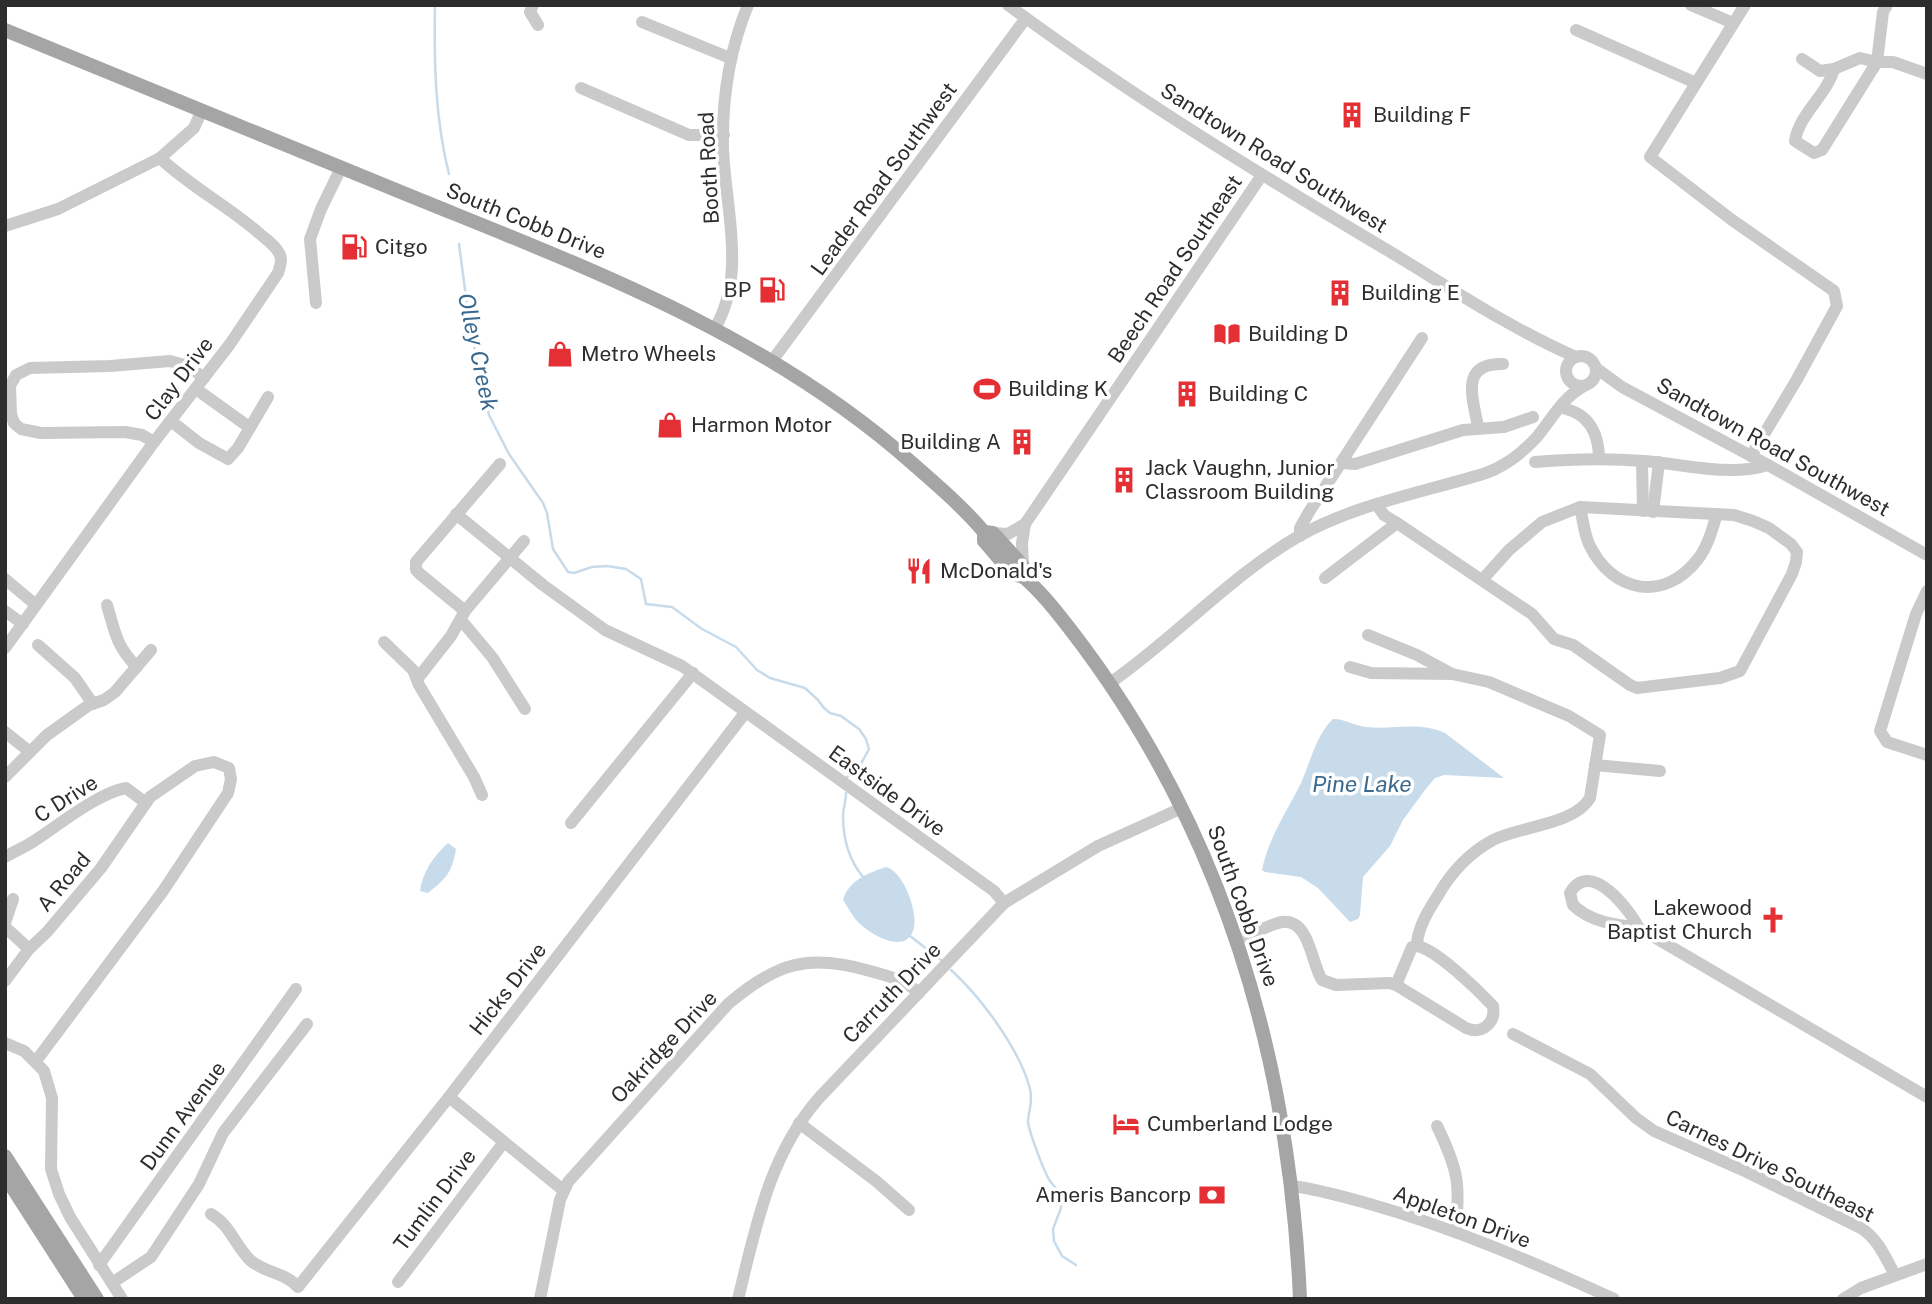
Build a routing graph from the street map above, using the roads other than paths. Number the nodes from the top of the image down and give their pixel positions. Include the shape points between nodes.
1 (533, 5) edge
2 (748, 5) edge
3 (1008, 5) edge
4 (1691, 5) edge
5 (1745, 5) edge
6 (1887, 5) edge
7 (1026, 18) junction
8 (642, 22) dead end
9 (1734, 23) junction
10 (538, 25) dead end
11 (5, 30) edge
12 (1576, 30) dead end
13 (730, 58) junction
14 (1802, 59) dead end
15 (1877, 62) junction
16 (1834, 69) junction
17 (1927, 75) edge
18 (1696, 83) junction
19 (581, 88) dead end
20 (202, 110) junction
21 (724, 135) junction
22 (160, 158) junction
23 (341, 167) junction
24 (1262, 175) junction
25 (5, 226) edge
26 (316, 303) dead end
27 (715, 328) junction
28 (1422, 338) dead end
29 (772, 361) junction
30 (1503, 364) dead end
31 (1570, 365) junction
32 (1596, 368) junction
33 (204, 377) junction
34 (1586, 385) junction
35 (196, 389) junction
36 (1637, 394) junction
37 (268, 397) dead end
38 (1566, 409) dead end
39 (1552, 415) junction
40 (1533, 417) dead end
41 (172, 421) junction
42 (1478, 427) junction
43 (249, 428) junction
44 (154, 442) junction
45 (1751, 456) junction
46 (1598, 459) junction
47 (1642, 461) junction
48 (1535, 462) dead end
49 (1659, 462) junction
50 (1342, 463) junction
51 (500, 464) dead end
52 (1768, 465) junction
53 (1377, 505) junction
54 (1580, 507) junction
55 (1648, 511) junction
56 (456, 514) junction
57 (1717, 514) junction
58 (1397, 523) junction
59 (1026, 524) junction
60 (989, 532) junction
61 (1300, 536) junction
62 (524, 541) dead end
63 (1927, 555) edge
64 (510, 558) junction
65 (1023, 571) junction
66 (1325, 578) dead end
67 (5, 579) edge
68 (1483, 579) junction
69 (1927, 591) edge
70 (36, 605) junction
71 (107, 605) dead end
72 (5, 611) edge
73 (463, 615) junction
74 (23, 624) junction
75 (1367, 635) dead end
76 (384, 642) dead end
77 (38, 645) dead end
78 (5, 648) edge
79 (151, 650) dead end
80 (137, 667) junction
81 (1350, 667) dead end
82 (693, 673) junction
83 (1452, 674) junction
84 (418, 678) junction
85 (1110, 683) junction
86 (93, 704) junction
87 (525, 709) dead end
88 (745, 713) junction
89 (5, 732) edge
90 (30, 752) junction
91 (1927, 755) edge
92 (1595, 765) junction
93 (1660, 771) dead end
94 (5, 777) edge
95 (482, 794) dead end
96 (146, 803) junction
97 (1182, 808) junction
98 (571, 823) dead end
99 (5, 857) edge
100 (13, 899) dead end
101 (1004, 903) junction
102 (5, 925) edge
103 (1639, 928) junction
104 (1236, 940) junction
105 (1417, 946) junction
106 (29, 949) junction
107 (5, 981) edge
108 (1396, 985) junction
109 (296, 989) dead end
110 (919, 993) junction
111 (307, 1024) dead end
112 (1513, 1034) dead end
113 (5, 1042) edge
114 (36, 1061) junction
115 (449, 1097) junction
116 (1927, 1097) edge
117 (799, 1123) junction
118 (1437, 1126) dead end
119 (504, 1142) junction
120 (5, 1156) edge
121 (5, 1176) edge
122 (1292, 1185) junction
123 (563, 1190) junction
124 (909, 1209) dead end
125 (211, 1214) dead end
126 (1455, 1232) junction
127 (1927, 1264) edge
128 (99, 1265) junction
129 (1895, 1275) junction
130 (398, 1282) dead end
131 (111, 1283) junction
132 (84, 1299) edge
133 (97, 1299) edge
134 (122, 1299) edge
135 (540, 1299) edge
136 (737, 1299) edge
137 (1300, 1299) edge
138 (1614, 1299) edge
139 (1843, 1299) edge

1 - 10 street via 530,12
2 - 13 street, Booth Road
3 - 7 street, Sandtown Road Southwest
4 - 9 street
5 - 9 street
6 - 15 street
7 - 24 street, Sandtown Road Southwest via 1165,115
7 - 29 street, Leader Road Southwest
8 - 13 street
9 - 18 street
11 - 20 main road, South Cobb Drive
12 - 18 street
13 - 21 street, Booth Road
14 - 16 street via 1820,71
15 - 16 street via 1860,58
15 - 16 street via 1822,150 1814,153 1795,141 1796,132
15 - 17 street via 1893,62
18 - 45 street via 1650,157 1732,220 1822,280 1834,291 1837,306
19 - 21 street via 689,135
20 - 22 street via 194,128
20 - 23 main road, South Cobb Drive
21 - 27 street, Booth Road via 733,251 728,302
22 - 25 street via 58,209
22 - 33 street, Clay Drive via 243,219 280,254 278,274
23 - 26 street via 310,239
23 - 27 main road, South Cobb Drive via 597,272
24 - 31 street, Sandtown Road Southwest via 1527,334
24 - 59 street, Beech Road Southeast
27 - 29 main road, South Cobb Drive
28 - 50 street
29 - 60 main road, South Cobb Drive via 879,435
30 - 42 street via 1483,365 1474,374
31 - 32 street via 1588,357
31 - 34 street via 1574,384
31 - 39 street
32 - 34 street via 1595,377
32 - 36 street, Sandtown Road Southwest
33 - 35 street, Clay Drive
33 - 44 street via 188,366 170,362 30,368 16,375 10,386 10,414 21,429 125,432
34 - 36 street, Sandtown Road Southwest
34 - 39 street
35 - 41 street, Clay Drive
35 - 43 street
36 - 45 street, Sandtown Road Southwest
37 - 43 street
38 - 46 street via 1587,421 1596,435
39 - 53 street via 1528,446 1496,469
40 - 42 street via 1504,427
41 - 43 street via 228,459
41 - 44 street, Clay Drive
42 - 50 street via 1355,464
44 - 70 street, Clay Drive
45 - 52 street, Sandtown Road Southwest
46 - 47 street
46 - 48 street
47 - 49 street
47 - 55 street
49 - 52 street via 1755,469
49 - 55 street
50 - 61 street via 1309,512
51 - 56 street
52 - 63 street, Sandtown Road Southwest
53 - 58 street
53 - 61 street
54 - 55 street
54 - 57 street via 1586,534 1603,564 1623,582 1645,588 1664,586 1691,567 1705,549
54 - 68 street via 1542,522
55 - 57 street
56 - 64 street, Eastside Drive
56 - 73 street via 419,557 416,567
57 - 68 street via 1761,524 1797,552 1792,574 1740,671 1720,678 1637,688 1573,645 1554,639 1532,614
58 - 66 street
58 - 68 street
59 - 60 street via 1008,534
59 - 65 street, Beech Road Southeast
60 - 65 main road, South Cobb Drive via 984,541 1014,574
61 - 85 street
62 - 64 street
64 - 73 street
64 - 82 street, Eastside Drive via 605,630
65 - 85 main road, South Cobb Drive
67 - 70 street
69 - 91 street via 1880,732 1887,742
70 - 74 street, Clay Drive
71 - 80 street via 115,637
72 - 74 street
73 - 84 street
73 - 87 street
74 - 78 street, Clay Drive
75 - 83 street
76 - 84 street
77 - 86 street via 75,678
79 - 80 street
80 - 86 street via 115,692
81 - 83 street via 1371,673
82 - 88 street, Eastside Drive
82 - 98 street
83 - 92 street via 1489,682 1594,731 1600,735
84 - 95 street
85 - 97 main road, South Cobb Drive
86 - 90 street
88 - 101 street, Eastside Drive via 994,891
88 - 115 street, Hicks Drive
89 - 90 street
90 - 94 street
92 - 93 street
92 - 105 street via 1590,798 1573,815 1492,840 1461,863 1430,908
96 - 99 street, C Drive via 126,788 116,790
96 - 106 street, A Road via 101,868
96 - 114 street, A Road via 195,766 214,762 229,768 228,793 163,891
97 - 101 street, Carruth Drive via 1098,846
97 - 104 main road, South Cobb Drive via 1214,876
100 - 102 street
101 - 110 street, Carruth Drive
102 - 106 street
103 - 103 street via 1585,915 1573,905 1573,887 1583,881 1596,883 1621,902
103 - 116 street
104 - 108 street via 1281,922 1293,923 1302,929 1322,981
104 - 122 main road, South Cobb Drive via 1276,1083
105 - 108 street via 1412,947
105 - 108 street via 1436,954 1488,1000 1494,1010 1492,1017 1476,1032
106 - 107 street, A Road
109 - 128 street, Dunn Avenue
110 - 117 street, Carruth Drive
110 - 123 street, Oakridge Drive via 905,981 851,965 806,963 763,976 729,1004
111 - 131 street via 223,1133 199,1184 151,1257
112 - 129 street, Carnes Drive Southeast via 1590,1074 1654,1131 1861,1228 1877,1242
113 - 114 street
114 - 128 street via 52,1098 50,1143 55,1182
115 - 119 street
115 - 125 street, Hicks Drive via 298,1287 251,1260 220,1219
117 - 124 street
117 - 136 street, Carruth Drive via 771,1178
118 - 126 street via 1452,1155 1457,1178
119 - 123 street
119 - 130 street, Tumlin Drive
120 - 133 main road
121 - 132 main road
122 - 126 street, Appleton Drive
122 - 137 main road, South Cobb Drive
123 - 135 street, Oakridge Drive
126 - 138 street, Appleton Drive
127 - 129 street
128 - 131 street
129 - 139 street
131 - 134 street

